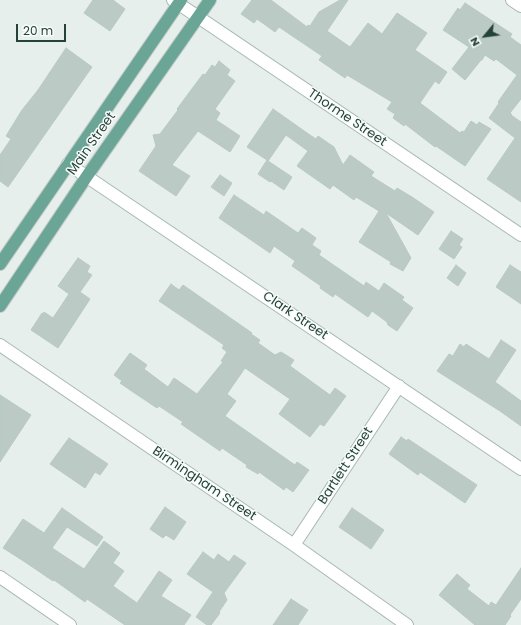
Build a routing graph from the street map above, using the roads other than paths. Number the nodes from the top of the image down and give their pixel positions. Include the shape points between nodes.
1 (210, 0) edge
2 (512, 0) edge
3 (178, 1) edge
4 (521, 6) edge
5 (198, 17) junction
6 (68, 164) junction
7 (87, 176) junction
8 (521, 235) edge
9 (0, 264) edge
10 (0, 306) edge
11 (0, 345) edge
12 (399, 386) junction
13 (521, 469) edge
14 (294, 545) junction
15 (0, 577) edge
16 (70, 625) edge
17 (407, 625) edge

1 - 5 main road, Main Street
2 - 4 street
3 - 5 street, Thorme Street
3 - 6 main road, Main Street
5 - 7 main road, Main Street
5 - 8 street, Thorme Street
6 - 7 street, Clark Street
6 - 9 main road, Main Street
7 - 10 main road, Main Street
7 - 12 street, Clark Street
11 - 14 street, Birmingham Street
12 - 13 street, Clark Street
12 - 14 street, Bartlett Street
14 - 17 street, Birmingham Street
15 - 16 street

